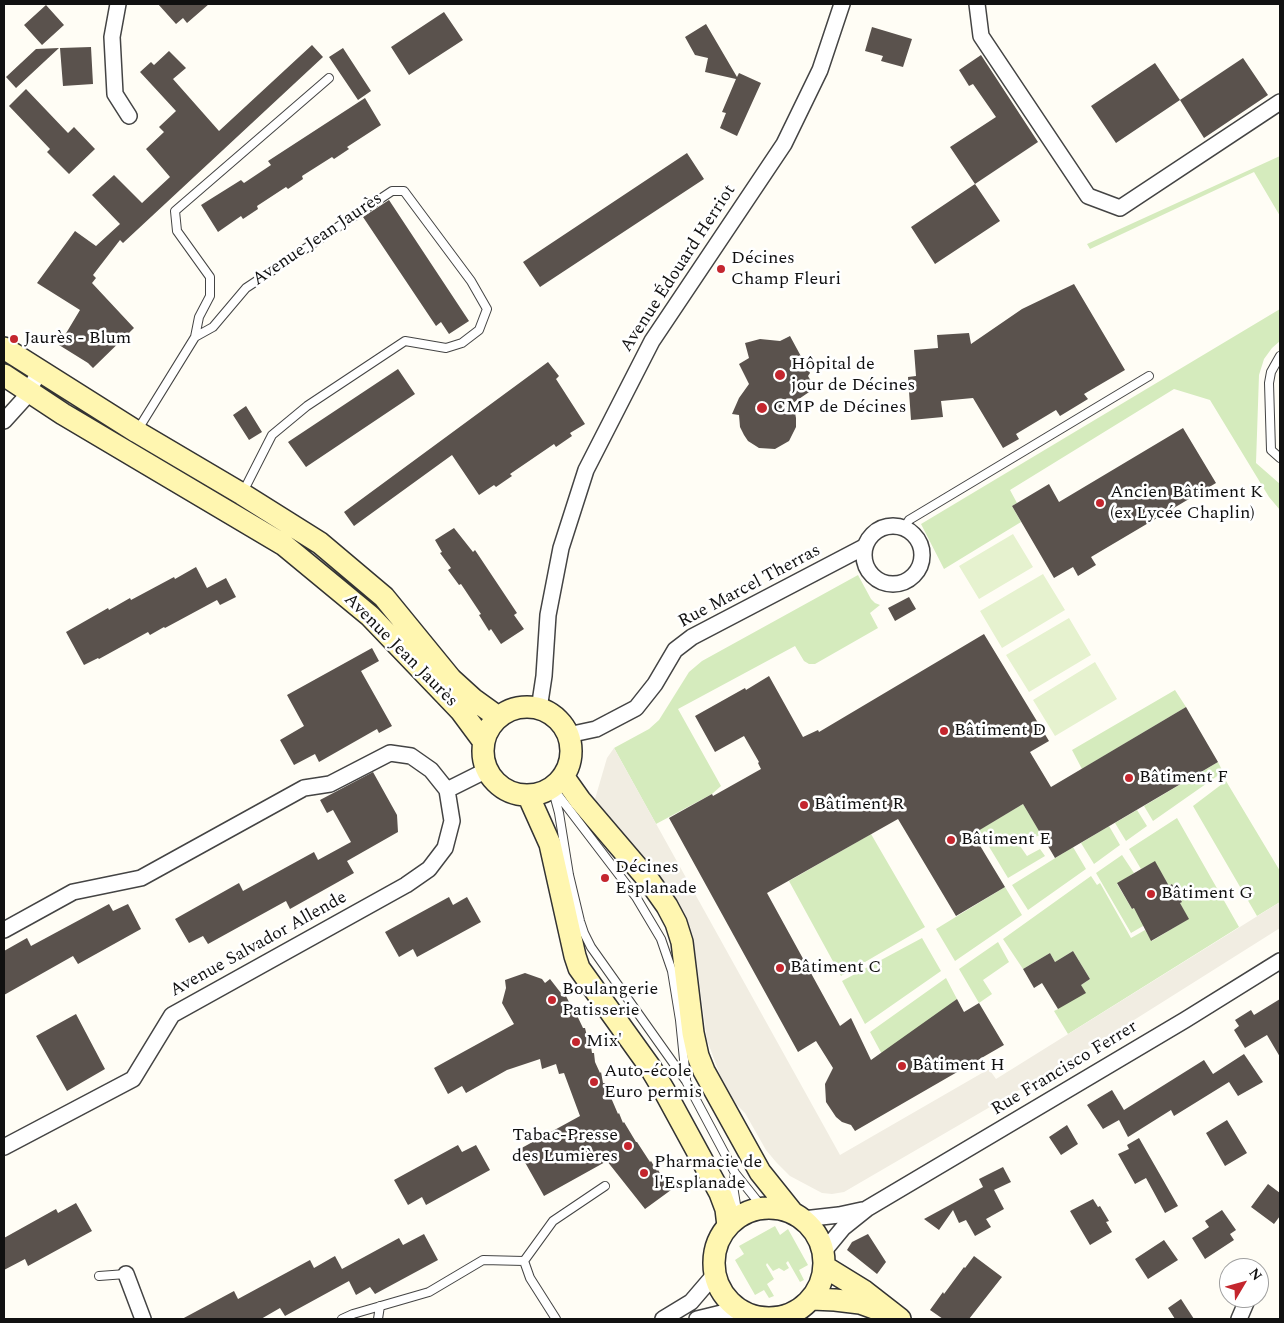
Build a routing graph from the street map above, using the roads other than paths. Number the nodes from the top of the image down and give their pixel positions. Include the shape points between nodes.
1 (118, 4) edge
2 (842, 4) edge
3 (977, 4) edge
4 (329, 78) dead end
5 (1280, 102) edge
6 (130, 116) dead end
7 (196, 337) junction
8 (4, 348) edge
9 (1280, 356) edge
10 (40, 372) junction
11 (4, 376) edge
12 (1149, 376) dead end
13 (28, 392) junction
14 (4, 421) edge
15 (137, 432) junction
16 (1280, 458) edge
17 (242, 494) junction
18 (904, 529) junction
19 (864, 547) junction
20 (539, 709) junction
21 (498, 717) junction
22 (568, 735) junction
23 (484, 742) junction
24 (487, 770) junction
25 (558, 782) junction
26 (447, 790) junction
27 (528, 795) junction
28 (4, 930) edge
29 (1280, 961) edge
30 (686, 1081) junction
31 (4, 1147) edge
32 (734, 1173) junction
33 (605, 1186) dead end
34 (763, 1208) junction
35 (868, 1208) junction
36 (798, 1215) junction
37 (733, 1222) junction
38 (824, 1259) junction
39 (524, 1260) junction
40 (126, 1274) joint
41 (715, 1274) junction
42 (99, 1276) dead end
43 (812, 1299) junction
44 (380, 1306) junction
45 (738, 1309) junction
46 (790, 1317) edge
47 (899, 1318) edge
48 (142, 1319) edge
49 (342, 1319) edge
50 (378, 1319) edge
51 (556, 1319) edge
52 (663, 1319) edge
53 (697, 1319) edge
54 (762, 1319) edge

1 - 6 street via 112,37 115,94
2 - 20 street, Avenue Édouard Herriot via 820,70 784,144 652,341 586,470 561,548 548,615
3 - 5 street via 981,36 1088,196 1120,208
4 - 7 lane, Avenue Jean Jaurès via 175,211 177,231 210,278 210,296 199,317
7 - 15 lane, Avenue Jean Jaurès
7 - 17 lane, Avenue Jean Jaurès via 213,327 246,288 392,191 404,191 471,281 487,309 479,330 462,344 446,348 405,341 307,406 272,436
8 - 10 main road, Avenue Jean Jaurès
9 - 16 lane via 1269,383 1271,450
10 - 13 street
10 - 15 main road, Avenue Jean Jaurès
11 - 13 main road, Avenue Jean Jaurès
12 - 18 lane via 909,520
13 - 14 street
13 - 23 main road, Avenue Jean Jaurès via 284,545 370,616 460,711
15 - 17 main road, Avenue Jean Jaurès
17 - 21 main road, Avenue Jean Jaurès via 320,543 384,598 451,679
18 - 19 street, Rue Marcel Therras via 895,526 876,531
18 - 19 street via 912,534 922,550 919,569 905,582 886,584 877,580 865,566
19 - 22 street, Rue Marcel Therras via 692,637 675,650 636,708 596,730
20 - 21 main road via 518,708
20 - 22 main road via 556,719
21 - 23 main road
22 - 25 main road via 571,756
23 - 24 main road
24 - 26 street
24 - 27 main road via 504,789
25 - 27 main road via 538,794
25 - 30 lane via 662,939 672,971
25 - 30 lane via 559,813 584,933
25 - 36 main road via 580,800 667,906 682,942 693,1033 704,1071 760,1172
26 - 28 street, Avenue Salvador Allende via 431,770 411,756 390,754 330,784 304,788 141,878 73,892
26 - 31 street, Avenue Salvador Allende via 452,822 445,848 429,869 406,886 172,1015 133,1079
27 - 37 main road via 550,844 579,968 650,1067
29 - 35 street, Rue Francisco Ferrer
30 - 32 lane
32 - 34 lane
32 - 37 lane
33 - 39 lane via 553,1221
34 - 36 main road via 777,1208
34 - 37 main road via 750,1211
35 - 36 street, Rue Francisco Ferrer via 839,1215
35 - 38 street, Rue Francisco Ferrer via 843,1228
36 - 38 main road via 820,1239
37 - 41 main road via 720,1237 714,1262
38 - 43 main road via 821,1284
38 - 47 main road
39 - 44 lane via 483,1260 430,1292
39 - 51 lane via 530,1278
40 - 42 lane
40 - 48 street
41 - 45 main road via 720,1288
41 - 52 street via 691,1302
43 - 46 main road
43 - 47 main road via 860,1303
44 - 49 lane
44 - 50 lane
45 - 53 street
45 - 54 main road
46 - 54 main road

